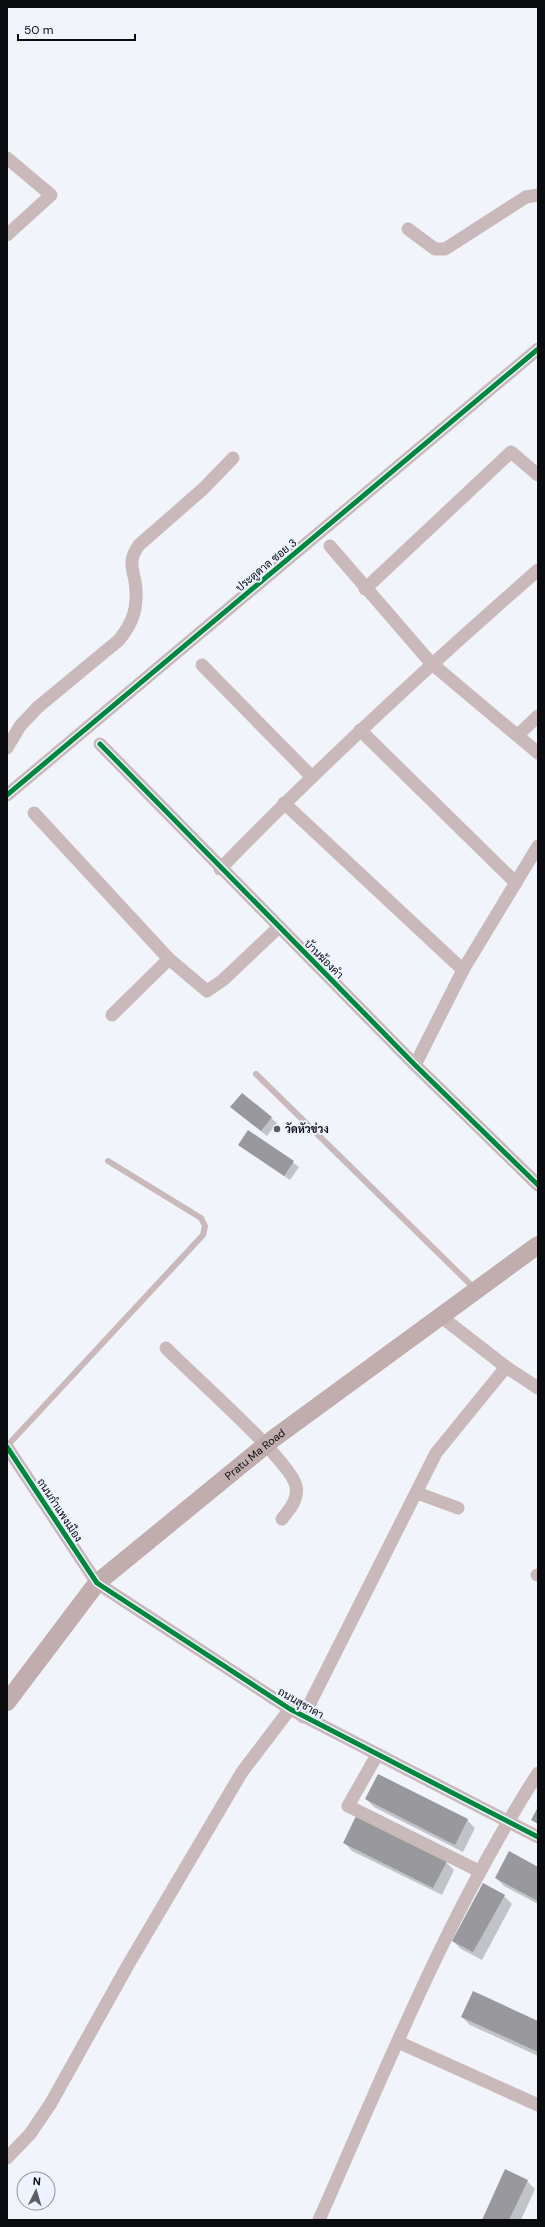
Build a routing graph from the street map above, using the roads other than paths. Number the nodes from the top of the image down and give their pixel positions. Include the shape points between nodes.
1 (7, 158) edge
2 (538, 195) edge
3 (408, 229) dead end
4 (7, 235) edge
5 (538, 349) edge
6 (233, 458) dead end
7 (538, 475) edge
8 (330, 546) dead end
9 (538, 570) edge
10 (365, 589) junction
11 (431, 663) junction
12 (202, 665) dead end
13 (538, 716) edge
14 (360, 730) junction
15 (518, 735) junction
16 (100, 744) dead end
17 (7, 748) edge
18 (538, 753) edge
19 (312, 776) junction
20 (7, 795) edge
21 (284, 803) junction
22 (34, 813) dead end
23 (538, 846) edge
24 (220, 869) junction
25 (516, 883) junction
26 (279, 927) junction
27 (170, 959) junction
28 (464, 970) junction
29 (112, 1015) dead end
30 (415, 1065) junction
31 (256, 1074) dead end
32 (108, 1161) dead end
33 (538, 1185) edge
34 (538, 1245) edge
35 (476, 1290) junction
36 (440, 1315) junction
37 (166, 1348) dead end
38 (506, 1367) junction
39 (538, 1388) edge
40 (265, 1445) junction
41 (7, 1447) edge
42 (418, 1493) junction
43 (458, 1508) dead end
44 (282, 1519) dead end
45 (97, 1583) junction
46 (7, 1702) edge
47 (290, 1709) junction
48 (303, 1717) junction
49 (377, 1755) junction
50 (538, 1773) edge
51 (506, 1822) junction
52 (538, 1837) edge
53 (479, 1872) junction
54 (398, 2042) junction
55 (538, 2104) edge
56 (7, 2158) edge
57 (319, 2220) edge

1 - 4 street via 51,195
2 - 3 street via 526,197 445,250 435,249
5 - 20 street, ประตูดาล ซอย 3
6 - 17 street via 134,552 131,563 136,608 128,629 119,640 38,707 20,726
7 - 10 street via 510,452
8 - 10 street
9 - 11 street
10 - 11 street
11 - 14 street
11 - 15 street
12 - 19 street
13 - 15 street
14 - 19 street
14 - 25 street
15 - 18 street
16 - 24 street, บ้านฆ้องคำ
19 - 21 street
21 - 24 street
21 - 28 street
22 - 27 street
23 - 25 street
24 - 26 street, บ้านฆ้องคำ
25 - 28 street
26 - 27 street via 210,991 201,987
26 - 30 street, บ้านฆ้องคำ
27 - 29 street
28 - 30 street
30 - 33 street, บ้านฆ้องคำ
31 - 35 lane
32 - 41 lane via 201,1218 205,1226 203,1235
34 - 35 main road, Pratu Ma Road
35 - 36 main road, Pratu Ma Road
36 - 38 street
36 - 40 main road, Pratu Ma Road
37 - 40 street
38 - 39 street
38 - 42 street via 436,1453
40 - 44 street via 290,1475 296,1488 291,1507
40 - 45 main road, Pratu Ma Road
41 - 45 street, ถนนกำแพงเมือง
42 - 43 street
42 - 48 street
45 - 46 main road, Pratu Ma Road
45 - 47 street, ถนนสุชาดา
47 - 48 street, ถนนสุชาดา
47 - 56 street via 238,1778 132,1958 51,2103 30,2134
48 - 49 street, ถนนสุชาดา
49 - 51 street, ถนนสุชาดา
49 - 53 street via 348,1806
50 - 51 street
51 - 52 street, ถนนสุชาดา
51 - 53 street
53 - 54 street
54 - 55 street
54 - 57 street

